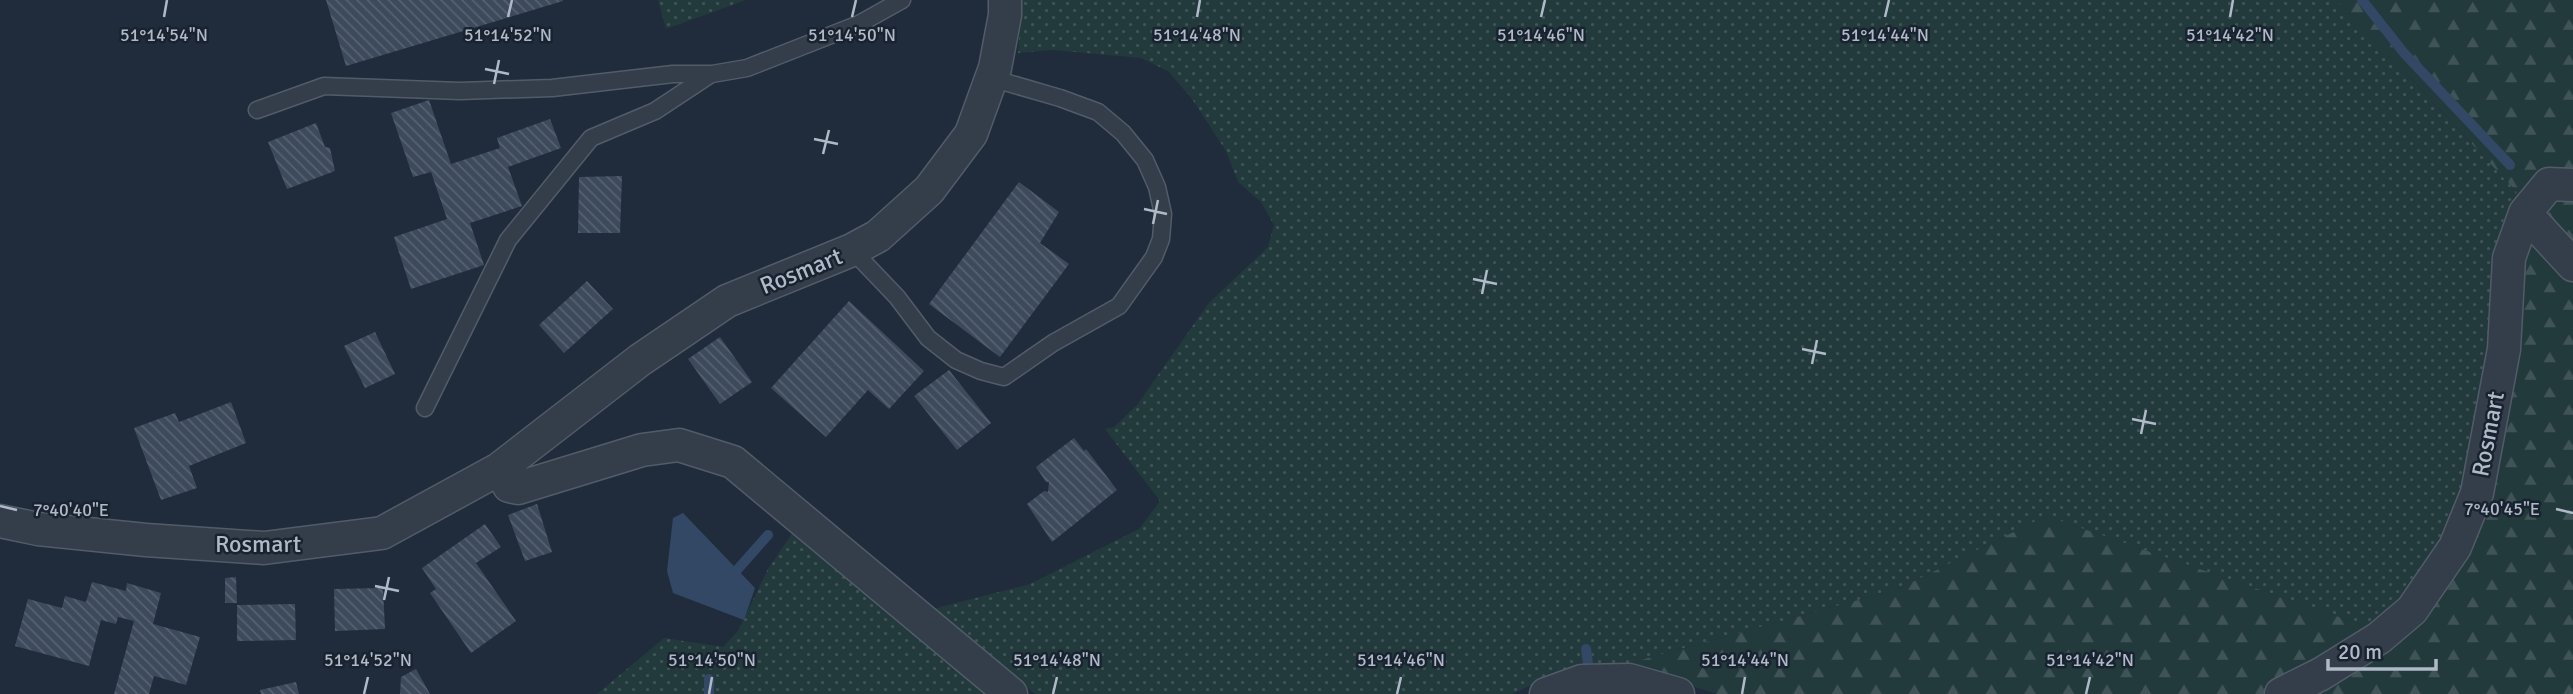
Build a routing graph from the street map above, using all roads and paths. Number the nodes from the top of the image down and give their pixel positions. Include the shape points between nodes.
1 (902, 0) edge
2 (1005, 0) edge
3 (712, 74) junction
4 (991, 78) junction
5 (257, 110) dead end
6 (2573, 185) edge
7 (2525, 213) junction
8 (852, 250) junction
9 (2573, 265) edge
10 (425, 408) dead end
11 (499, 469) junction
12 (0, 521) edge
13 (1011, 694) edge
14 (1546, 694) edge
15 (1678, 694) edge
16 (2281, 694) edge

1 - 3 lane via 859,24 747,68
2 - 4 street, Rosmart
3 - 5 lane via 460,91 324,86
3 - 10 lane via 655,111 591,138 508,240
4 - 8 street, Rosmart via 971,134 929,190 878,236
4 - 8 lane via 1098,113 1123,133 1144,160 1163,214 1161,239 1154,257 1119,306 1004,377 956,360 928,338
6 - 7 street via 2549,184
7 - 9 street
7 - 16 street, Rosmart via 2509,258 2504,349 2477,493 2455,547 2413,610 2379,638
8 - 11 street, Rosmart via 727,301 640,360
11 - 12 street, Rosmart via 382,533 301,545 264,548 146,540
11 - 13 street via 509,486 518,488 642,450 678,445 733,462
14 - 15 street via 1582,681 1629,680

